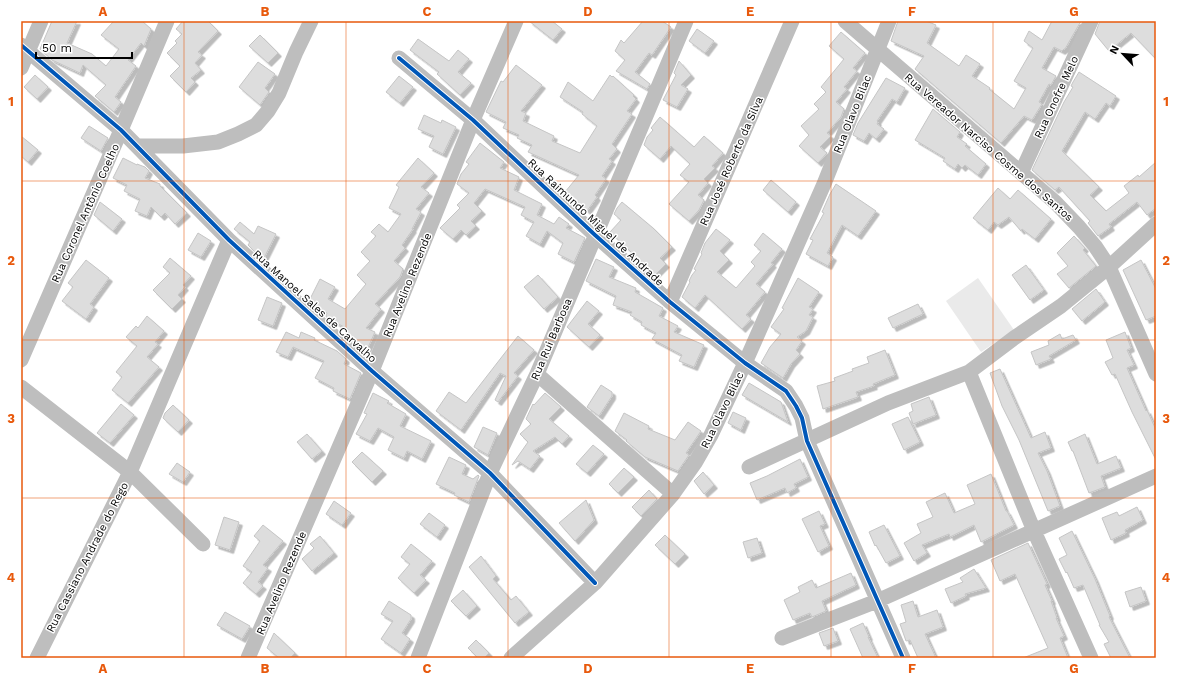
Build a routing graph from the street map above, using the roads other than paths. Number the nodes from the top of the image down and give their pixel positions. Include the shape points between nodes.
1 (41, 21) edge
2 (167, 21) edge
3 (311, 21) edge
4 (516, 21) edge
5 (686, 21) edge
6 (792, 21) edge
7 (845, 21) edge
8 (889, 21) edge
9 (1090, 21) edge
10 (24, 48) edge
11 (877, 50) junction
12 (399, 58) dead end
13 (21, 68) edge
14 (473, 120) junction
15 (122, 130) junction
16 (138, 146) junction
17 (1021, 173) junction
18 (1156, 224) edge
19 (595, 235) junction
20 (229, 240) junction
21 (1109, 267) junction
22 (670, 302) junction
23 (21, 360) edge
24 (745, 363) junction
25 (372, 371) junction
26 (969, 372) junction
27 (537, 374) junction
28 (1156, 374) edge
29 (21, 387) edge
30 (808, 441) junction
31 (749, 467) dead end
32 (130, 472) junction
33 (490, 473) junction
34 (1156, 476) edge
35 (673, 494) junction
36 (1034, 531) junction
37 (202, 544) dead end
38 (595, 583) junction
39 (877, 601) junction
40 (782, 638) dead end
41 (37, 658) edge
42 (248, 658) edge
43 (418, 658) edge
44 (512, 658) edge
45 (902, 658) edge
46 (1091, 658) edge

1 - 10 street
2 - 15 street, Rua Coronel Antônio Coelho
3 - 16 street via 279,93 256,125 218,142 184,146
4 - 14 street, Rua Avelino Rezende
5 - 19 street, Rua Rui Barbosa
6 - 22 street, Rua José Roberto da Silva
7 - 11 street, Rua Vereador Narciso Cosme dos Santos
8 - 11 street, Rua Olavo Bilac
9 - 17 street, Rua Onofre Melo
10 - 13 street
10 - 15 street, Rua Manoel Sales de Carvalho
11 - 17 street, Rua Vereador Narciso Cosme dos Santos
11 - 24 street, Rua Olavo Bilac via 824,184
12 - 14 street, Rua Raimundo Miguel de Andrade
14 - 19 street, Rua Raimundo Miguel de Andrade
14 - 25 street, Rua Avelino Rezende
15 - 16 street, Rua Manoel Sales de Carvalho
15 - 23 street, Rua Coronel Antônio Coelho
16 - 20 street, Rua Manoel Sales de Carvalho
17 - 21 street, Rua Vereador Narciso Cosme dos Santos via 1079,227
18 - 21 street
19 - 22 street, Rua Raimundo Miguel de Andrade
19 - 27 street, Rua Rui Barbosa
20 - 25 street, Rua Manoel Sales de Carvalho
20 - 32 street
21 - 26 street via 1062,306
21 - 28 street, Rua Vereador Narciso Cosme dos Santos
22 - 24 street, Rua Raimundo Miguel de Andrade
24 - 30 street, Rua Raimundo Miguel de Andrade via 786,391 802,418
24 - 35 street, Rua Olavo Bilac via 696,463
25 - 33 street, Rua Manoel Sales de Carvalho
25 - 42 street, Rua Avelino Rezende
26 - 30 street via 888,403
26 - 36 street
27 - 33 street, Rua Rui Barbosa
27 - 35 street
29 - 32 street, Rua Cassiano Andrade do Rego
30 - 31 street
30 - 39 street
32 - 37 street
32 - 41 street, Rua Cassiano Andrade do Rego
33 - 38 street, Rua Manoel Sales de Carvalho
33 - 43 street, Rua Rui Barbosa
34 - 36 street
35 - 38 street, Rua Olavo Bilac
36 - 39 street
36 - 46 street
38 - 44 street, Rua Olavo Bilac
39 - 40 street
39 - 45 street

